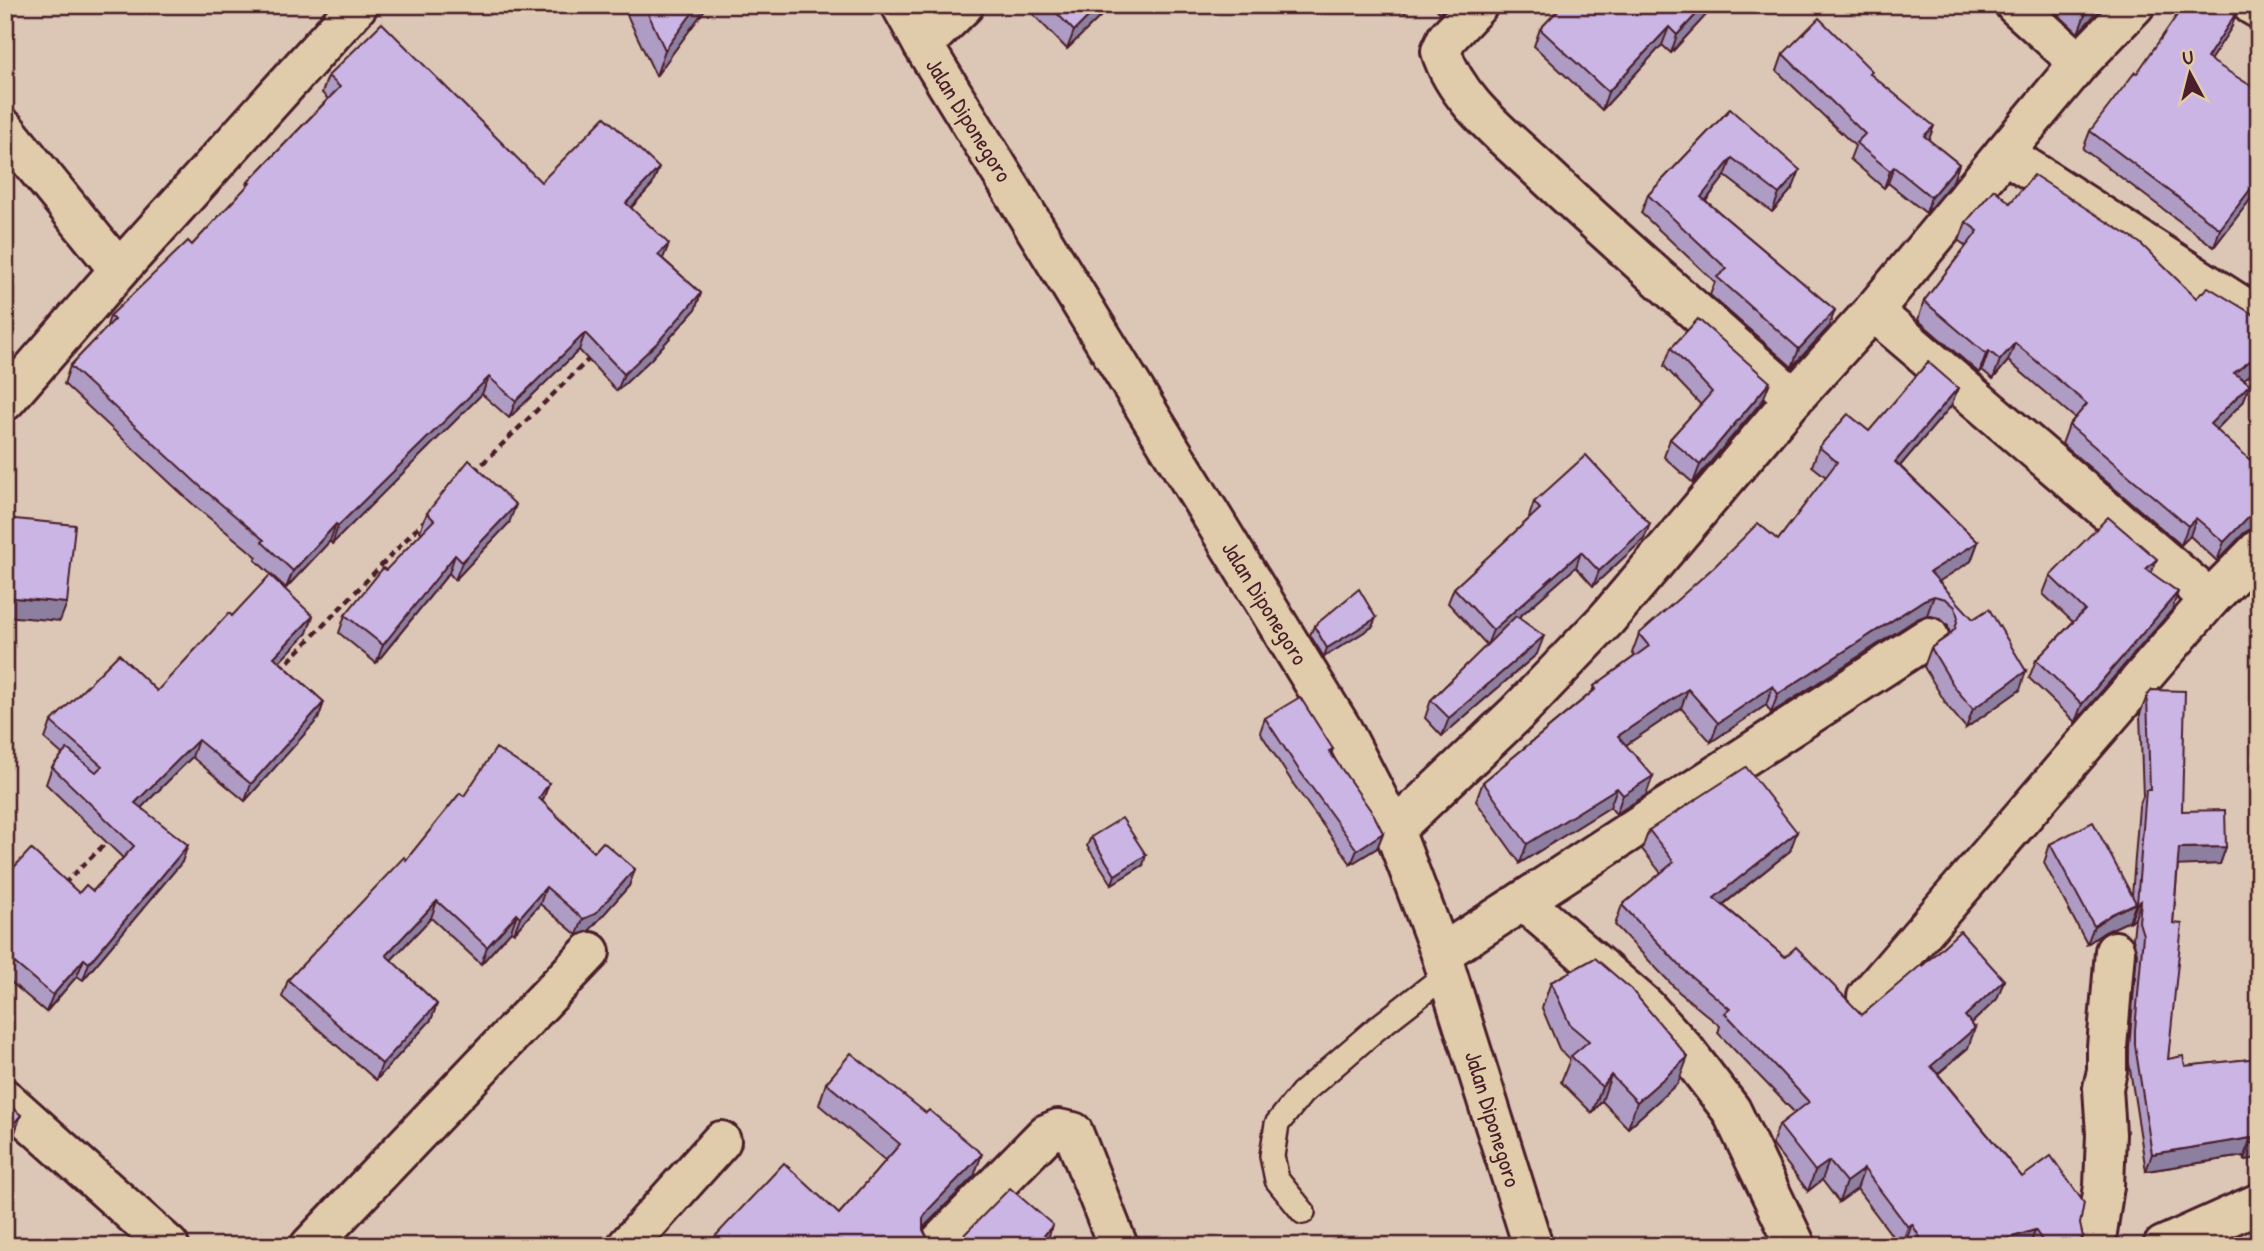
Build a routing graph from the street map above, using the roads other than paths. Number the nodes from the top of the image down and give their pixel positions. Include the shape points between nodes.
1 (358, 5) edge
2 (901, 5) edge
3 (964, 5) edge
4 (1478, 5) edge
5 (2015, 5) edge
6 (2134, 5) edge
7 (2252, 5) edge
8 (2259, 9) edge
9 (923, 45) junction
10 (2079, 63) junction
11 (5, 129) edge
12 (2004, 153) junction
13 (119, 270) junction
14 (1873, 311) junction
15 (2259, 317) edge
16 (1794, 398) junction
17 (5, 401) edge
18 (2259, 549) edge
19 (2210, 599) junction
20 (1929, 637) dead end
21 (1394, 830) junction
22 (1523, 901) junction
23 (2115, 951) dead end
24 (590, 952) dead end
25 (1444, 964) junction
26 (1867, 997) dead end
27 (5, 1099) edge
28 (721, 1141) dead end
29 (2259, 1203) edge
30 (1303, 1212) dead end
31 (169, 1246) edge
32 (310, 1246) edge
33 (627, 1246) edge
34 (936, 1246) edge
35 (1118, 1246) edge
36 (1533, 1246) edge
37 (1796, 1246) edge
38 (2095, 1246) edge
39 (2163, 1246) edge

1 - 13 street
2 - 9 street, Jalan Diponegoro
3 - 9 street
4 - 16 street via 1441,51 1455,81 1478,111 1614,240
5 - 10 street
6 - 10 street
7 - 8 street
9 - 21 street, Jalan Diponegoro via 1342,729
10 - 12 street
11 - 13 street
12 - 14 street
12 - 15 street
13 - 17 street
14 - 16 street
14 - 19 street
16 - 21 street via 1607,619
18 - 19 street
19 - 26 street
20 - 22 street
21 - 25 street, Jalan Diponegoro
22 - 25 street
22 - 37 street via 1646,1007 1685,1050 1731,1110
23 - 38 street via 2103,1088 2104,1186
24 - 32 street
25 - 30 lane via 1302,1093 1277,1124 1272,1156 1278,1180
25 - 36 street, Jalan Diponegoro
27 - 31 street
28 - 33 street
29 - 39 street
34 - 35 street via 1046,1134 1058,1129 1073,1132

